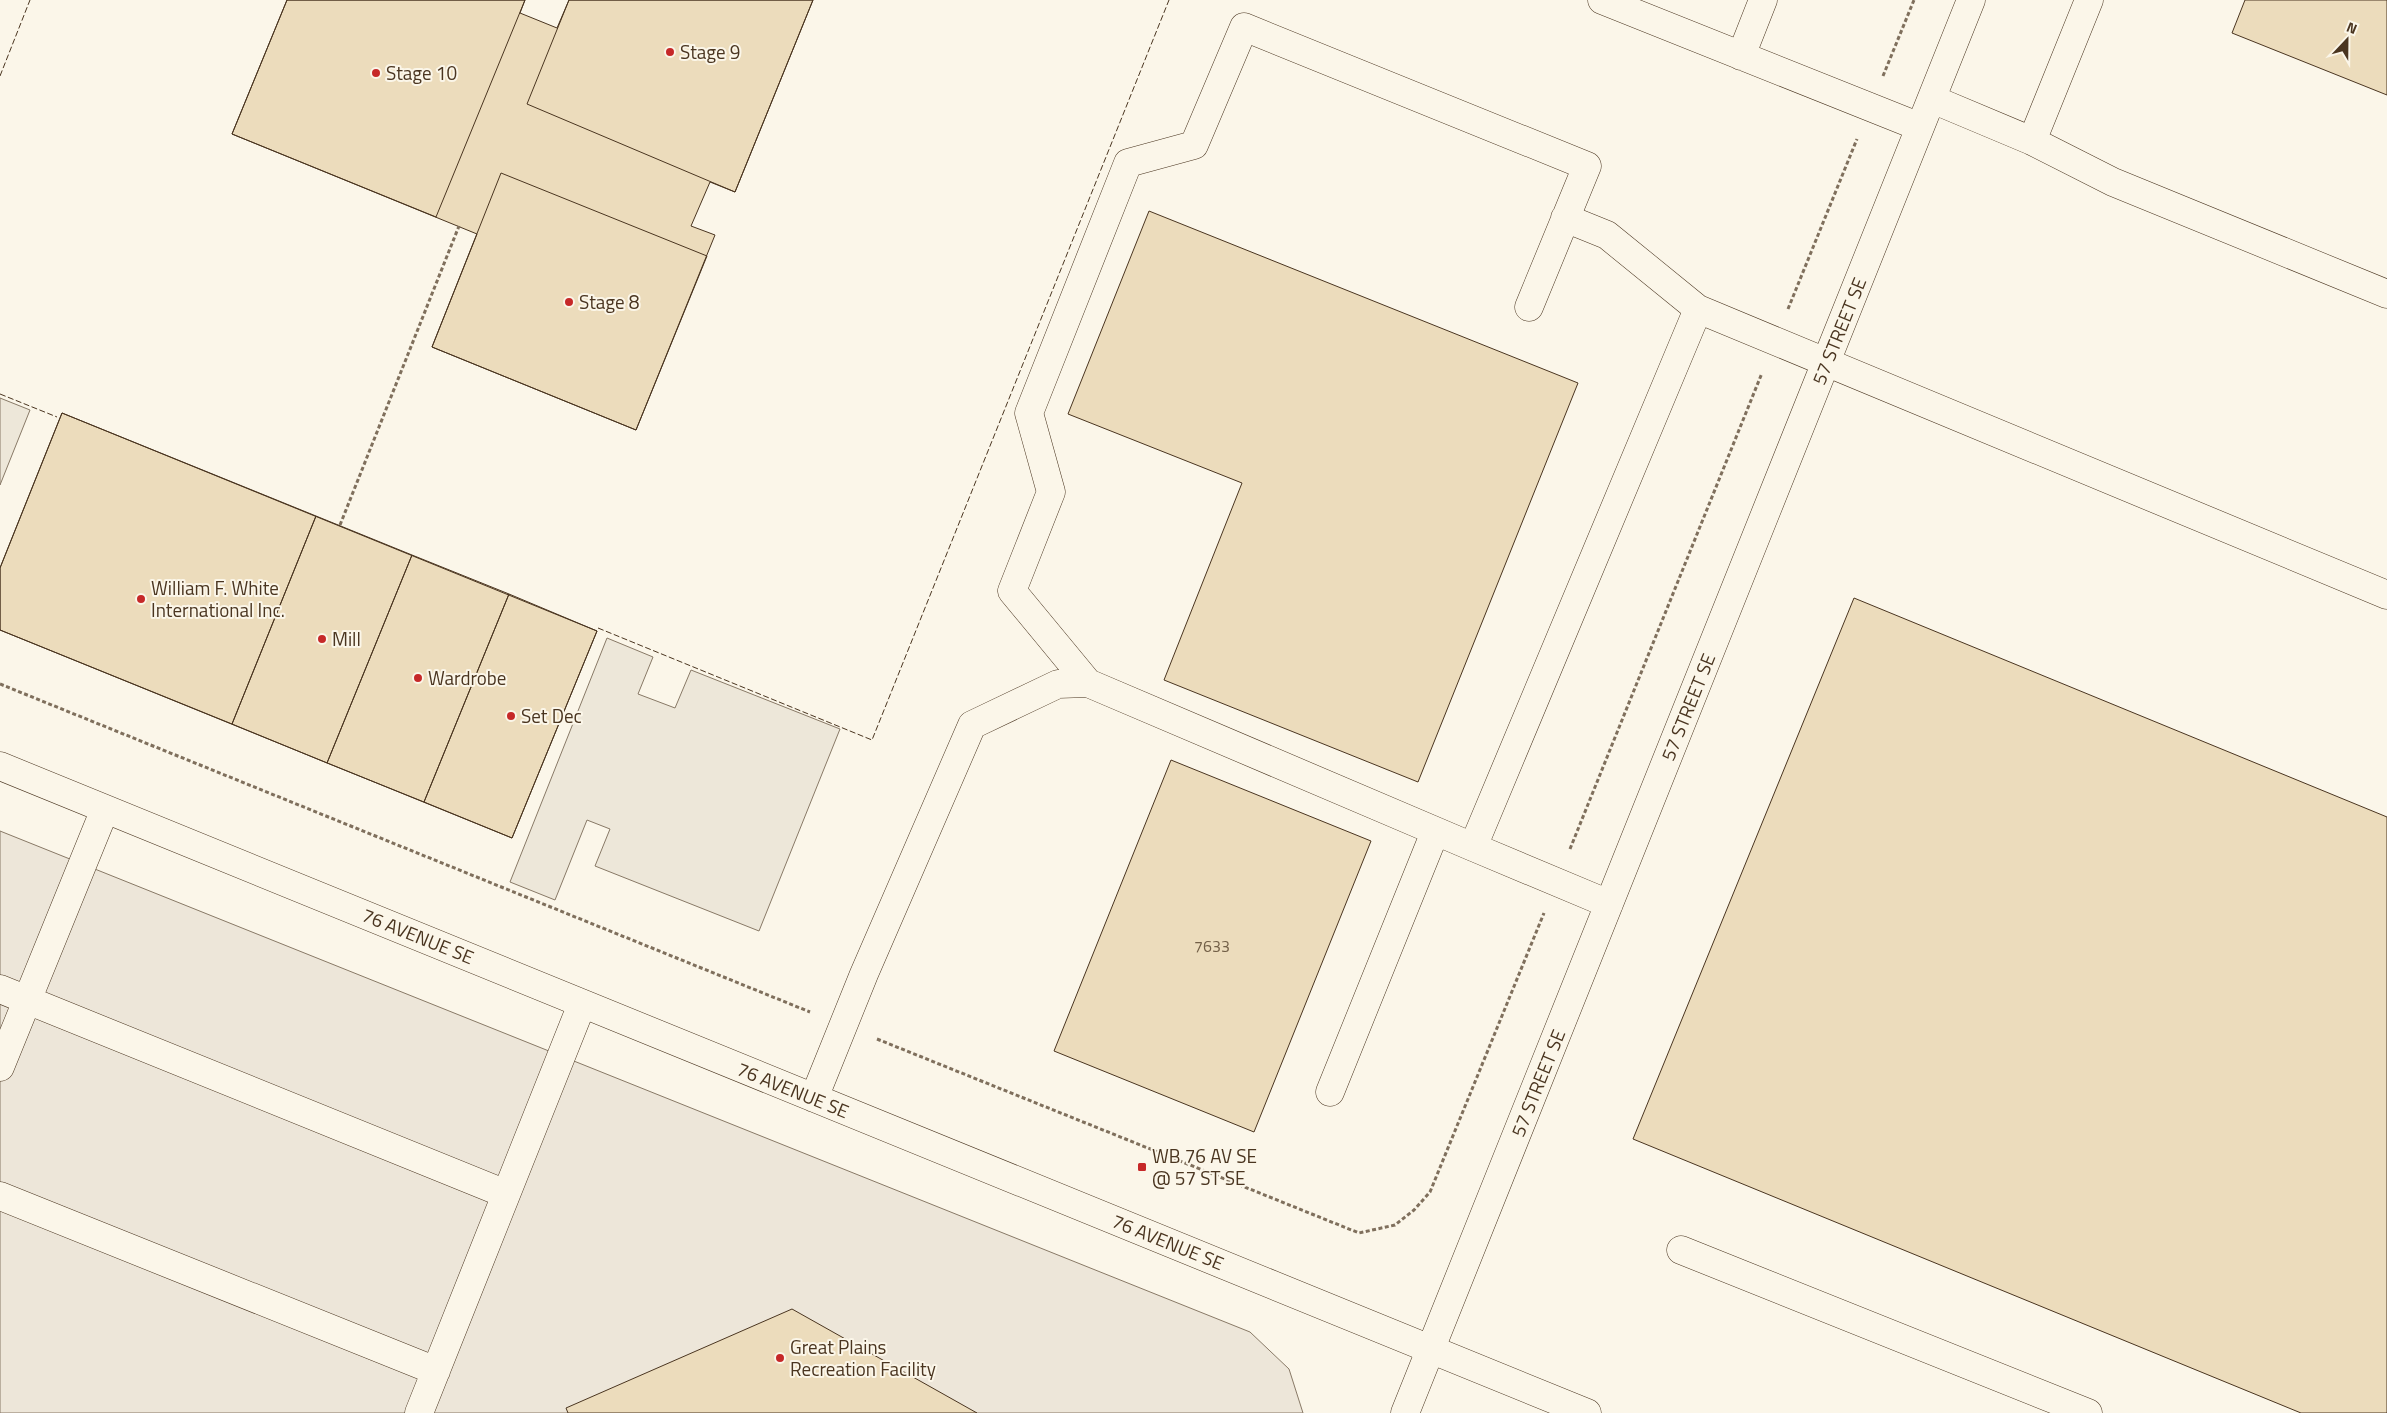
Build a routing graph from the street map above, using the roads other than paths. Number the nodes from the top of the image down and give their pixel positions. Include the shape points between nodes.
1 (1602, 0) edge
2 (1763, 0) edge
3 (1971, 0) edge
4 (2089, 0) edge
5 (1741, 56) junction
6 (1932, 99) junction
7 (1920, 127) junction
8 (2032, 141) junction
9 (1565, 218) junction
10 (2387, 294) edge
11 (1530, 306) dead end
12 (1698, 309) junction
13 (1826, 363) junction
14 (2387, 594) edge
15 (1088, 683) junction
16 (0, 766) edge
17 (105, 809) junction
18 (1435, 832) junction
19 (1473, 847) junction
20 (1609, 904) junction
21 (0, 989) edge
22 (27, 1000) junction
23 (582, 1004) junction
24 (0, 1067) edge
25 (1330, 1092) dead end
26 (814, 1098) junction
27 (506, 1194) junction
28 (0, 1196) edge
29 (1681, 1250) dead end
30 (1431, 1349) junction
31 (436, 1371) junction
32 (420, 1413) edge
33 (1405, 1413) edge
34 (1587, 1413) edge
35 (2088, 1413) edge

1 - 5 street
2 - 5 street
3 - 6 street, 57 STREET SE
4 - 8 street
5 - 7 street
6 - 7 street, 57 STREET SE
6 - 8 street
7 - 13 street, 57 STREET SE
8 - 10 street via 2113,182
9 - 11 street
9 - 12 street via 1608,234
9 - 15 street via 1587,166 1244,27 1194,145 1128,163 1029,413 1051,492 1012,591
12 - 13 street
12 - 19 street
13 - 14 street
13 - 20 street, 57 STREET SE
15 - 18 street
15 - 26 street via 1058,684 972,725
16 - 17 street, 76 AVENUE SE
17 - 22 street
17 - 23 street, 76 AVENUE SE
18 - 19 street
18 - 25 street
19 - 20 street
20 - 30 street, 57 STREET SE
21 - 22 street
22 - 24 street
22 - 27 street
23 - 26 street, 76 AVENUE SE
23 - 27 street
26 - 30 street, 76 AVENUE SE
27 - 31 street
28 - 31 street
29 - 35 street
30 - 33 street, 57 STREET SE
30 - 34 street, 76 AVENUE SE
31 - 32 street

